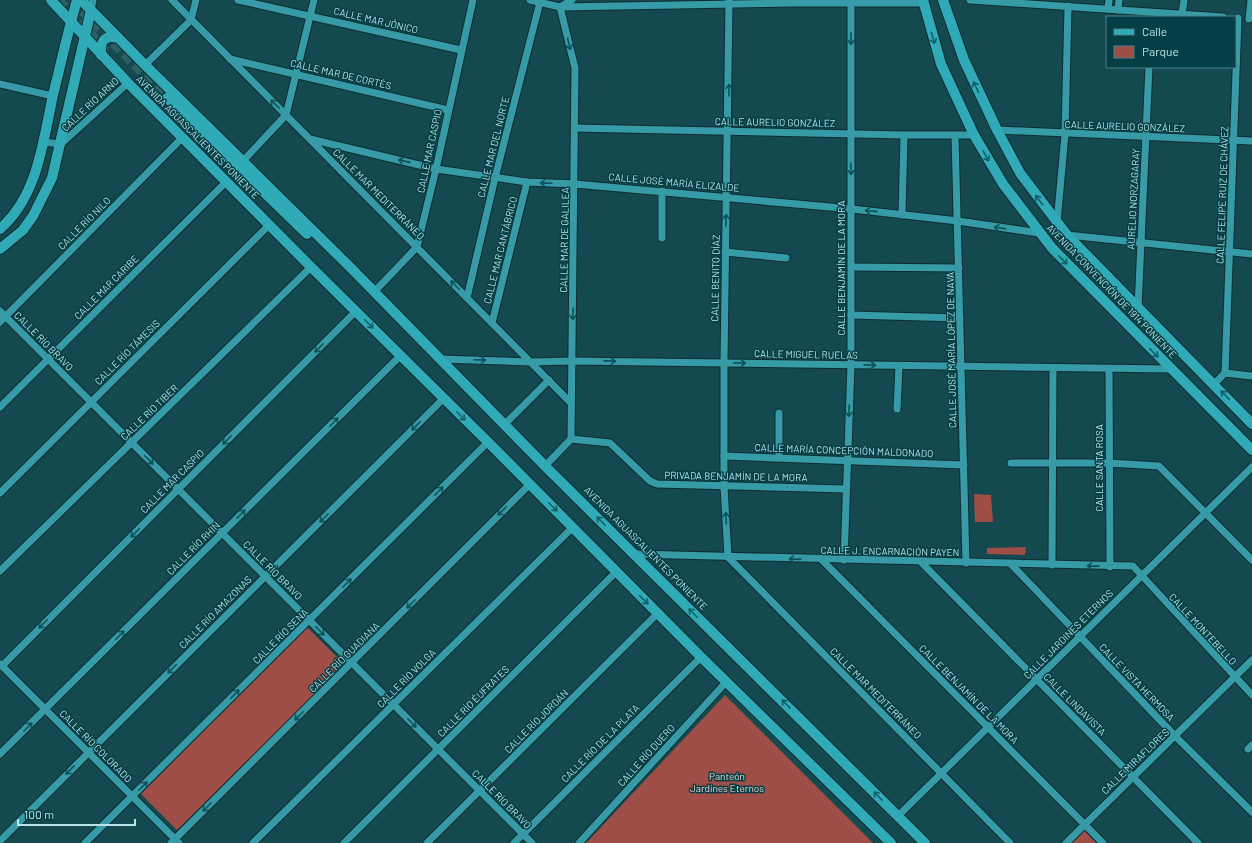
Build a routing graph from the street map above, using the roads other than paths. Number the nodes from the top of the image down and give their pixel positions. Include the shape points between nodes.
1 (51, 0) edge
2 (77, 0) edge
3 (80, 0) edge
4 (172, 0) edge
5 (196, 0) edge
6 (238, 0) edge
7 (314, 0) edge
8 (473, 0) edge
9 (530, 0) edge
10 (572, 0) edge
11 (943, 0) edge
12 (970, 0) edge
13 (1109, 0) edge
14 (1119, 0) edge
15 (1184, 0) edge
16 (1251, 0) edge
17 (793, 1) edge
18 (540, 2) junction
19 (729, 2) edge
20 (851, 2) edge
21 (923, 2) edge
22 (1043, 2) edge
23 (92, 5) edge
24 (560, 6) junction
25 (1068, 6) junction
26 (1108, 9) junction
27 (1118, 10) junction
28 (1151, 14) edge
29 (1182, 14) junction
30 (311, 16) junction
31 (1209, 16) edge
32 (1237, 18) edge
33 (1251, 19) edge
34 (191, 20) junction
35 (71, 21) junction
36 (84, 36) junction
37 (118, 38) junction
38 (461, 50) junction
39 (104, 53) junction
40 (230, 58) junction
41 (1236, 59) edge
42 (145, 65) junction
43 (1149, 68) edge
44 (1236, 68) edge
45 (296, 74) junction
46 (128, 83) junction
47 (0, 84) edge
48 (53, 96) junction
49 (167, 98) tunnel mouth
50 (448, 110) junction
51 (286, 115) junction
52 (575, 128) junction
53 (997, 130) junction
54 (729, 131) junction
55 (850, 134) junction
56 (1065, 134) junction
57 (904, 135) junction
58 (974, 135) junction
59 (955, 136) junction
60 (1146, 136) junction
61 (182, 138) junction
62 (310, 140) junction
63 (1234, 140) junction
64 (1252, 140) edge
65 (43, 142) junction
66 (61, 144) junction
67 (243, 162) junction
68 (436, 169) junction
69 (495, 178) junction
70 (226, 182) junction
71 (527, 182) junction
72 (575, 184) junction
73 (662, 191) junction
74 (727, 197) junction
75 (852, 209) junction
76 (902, 215) junction
77 (958, 221) junction
78 (1057, 224) junction
79 (269, 225) junction
80 (0, 230) edge
81 (1039, 233) junction
82 (1068, 235) junction
83 (662, 238) dead end
84 (1141, 243) junction
85 (417, 247) junction
86 (0, 249) edge
87 (725, 252) junction
88 (1230, 252) junction
89 (1252, 254) edge
90 (786, 258) dead end
91 (311, 267) junction
92 (852, 267) junction
93 (351, 268) junction
94 (959, 268) junction
95 (331, 287) junction
96 (375, 291) junction
97 (467, 298) junction
98 (1138, 308) junction
99 (356, 311) junction
100 (851, 315) junction
101 (2, 316) edge
102 (960, 318) junction
103 (492, 323) junction
104 (400, 356) junction
105 (48, 359) junction
106 (441, 359) junction
107 (572, 361) junction
108 (530, 362) junction
109 (724, 363) junction
110 (851, 365) junction
111 (899, 366) junction
112 (961, 366) junction
113 (1053, 368) junction
114 (1109, 368) junction
115 (1170, 369) junction
116 (1225, 373) junction
117 (1252, 376) edge
118 (549, 380) junction
119 (1214, 384) junction
120 (444, 398) junction
121 (91, 402) junction
122 (571, 403) junction
123 (0, 406) edge
124 (897, 409) dead end
125 (780, 413) dead end
126 (505, 424) junction
127 (1252, 424) edge
128 (571, 439) junction
129 (488, 442) junction
130 (132, 443) junction
131 (1252, 450) edge
132 (724, 456) junction
133 (779, 458) junction
134 (847, 460) junction
135 (1011, 463) dead end
136 (1054, 463) junction
137 (1109, 463) junction
138 (964, 465) junction
139 (545, 466) junction
140 (1252, 467) edge
141 (530, 484) junction
142 (724, 486) junction
143 (845, 489) junction
144 (178, 490) junction
145 (0, 493) edge
146 (1206, 513) junction
147 (573, 527) junction
148 (222, 533) junction
149 (634, 554) junction
150 (728, 557) junction
151 (821, 559) junction
152 (844, 560) junction
153 (1252, 560) edge
154 (921, 562) junction
155 (966, 563) junction
156 (1011, 564) junction
157 (1052, 565) junction
158 (1110, 567) junction
159 (0, 572) edge
160 (616, 572) junction
161 (265, 576) junction
162 (1141, 576) junction
163 (658, 613) junction
164 (309, 620) junction
165 (1080, 637) junction
166 (701, 657) junction
167 (1252, 660) edge
168 (352, 663) junction
169 (1, 665) edge
170 (1234, 677) junction
171 (1037, 680) junction
172 (727, 681) junction
173 (1252, 695) edge
174 (394, 705) junction
175 (45, 709) junction
176 (988, 727) junction
177 (1175, 736) junction
178 (439, 750) junction
179 (88, 752) junction
180 (0, 754) edge
181 (941, 773) junction
182 (1133, 777) junction
183 (480, 791) junction
184 (132, 796) junction
185 (1252, 812) edge
186 (898, 816) junction
187 (1085, 824) junction
188 (523, 834) junction
189 (0, 841) edge
190 (175, 842) edge
191 (85, 843) edge
192 (254, 843) edge
193 (344, 843) edge
194 (427, 843) edge
195 (514, 843) edge
196 (532, 843) edge
197 (579, 843) edge
198 (891, 843) edge
199 (926, 843) edge
200 (1010, 843) edge
201 (1066, 843) edge
202 (1104, 843) edge
203 (1198, 843) edge

1 - 35 main road, AVENIDA AGUASCALIENTES PONIENTE
2 - 35 main road
3 - 23 main road, AVENIDA AGUASCALIENTES PONIENTE
4 - 34 street, CALLE MAR MEDITERRÁNEO
5 - 34 street
6 - 30 street, CALLE MAR JÓNICO
7 - 30 street
8 - 38 street, CALLE MAR CASPIO
9 - 18 street
10 - 24 street
53 -> 11 main road, AVENIDA CONVENCIÓN DE 1914 PONIENTE via 964,60
12 - 22 street
13 - 26 street
14 - 27 street
15 - 29 street
16 - 33 street
17 - 19 street
17 - 20 street
18 - 24 street
18 - 69 street, CALLE MAR DEL NORTE
19 - 24 street
54 -> 19 street, CALLE BENITO DÍAZ
20 - 21 street
20 -> 55 street, CALLE BENJAMÍN DE LA MORA
21 -> 58 main road, AVENIDA CONVENCIÓN DE 1914 PONIENTE via 941,64
22 - 25 street
23 - 36 main road
23 - 37 main road, AVENIDA AGUASCALIENTES PONIENTE
24 -> 52 street, CALLE MAR DE GALILEA via 575,68
25 - 26 street
25 - 56 street
26 - 27 street
27 - 28 street
28 - 29 street
29 - 31 street
30 - 38 street, CALLE MAR JÓNICO
30 - 45 street
32 - 33 street
32 - 41 street, CALLE FELIPE RUIZ DE CHÁVEZ
34 - 40 street, CALLE MAR MEDITERRÁNEO
34 - 42 street
35 - 36 main road, AVENIDA AGUASCALIENTES PONIENTE
35 - 48 main road
36 - 39 main road, AVENIDA AGUASCALIENTES PONIENTE
36 - 66 main road
37 - 39 main road via 112,36 104,39 101,43
37 - 42 main road, AVENIDA AGUASCALIENTES PONIENTE
38 - 50 street, CALLE MAR CASPIO
39 - 46 main road, AVENIDA AGUASCALIENTES PONIENTE
39 - 95 main road, AVENIDA AGUASCALIENTES PONIENTE via 329,276
40 - 45 street, CALLE MAR DE CORTÉS
51 -> 40 street, CALLE MAR MEDITERRÁNEO
42 - 67 main road, AVENIDA AGUASCALIENTES PONIENTE
43 - 60 street, AURELIO NORZAGARAY
44 - 63 street, CALLE FELIPE RUIZ DE CHÁVEZ
45 - 50 street, CALLE MAR DE CORTÉS
45 - 51 street
46 - 61 main road, AVENIDA AGUASCALIENTES PONIENTE
46 - 66 street, CALLE RÍO ARNO
47 - 48 street
48 - 65 main road
49 - 93 main road, AVENIDA AGUASCALIENTES PONIENTE via 301,228 340,264
50 - 68 street, CALLE MAR CASPIO
51 - 62 street, CALLE MAR MEDITERRÁNEO
51 - 67 street
52 - 54 street, CALLE AURELIO GONZÁLEZ
52 - 72 street, CALLE MAR DE GALILEA
53 - 56 street, CALLE AURELIO GONZÁLEZ
78 -> 53 main road, AVENIDA CONVENCIÓN DE 1914 PONIENTE via 1020,173
54 - 55 street, CALLE AURELIO GONZÁLEZ
54 - 74 street, CALLE BENITO DÍAZ
55 - 57 street, CALLE AURELIO GONZÁLEZ
55 -> 75 street, CALLE BENJAMÍN DE LA MORA
56 - 60 street, CALLE AURELIO GONZÁLEZ
56 - 78 street
57 - 59 street, CALLE AURELIO GONZÁLEZ
57 - 76 street
58 - 59 street, CALLE AURELIO GONZÁLEZ
58 -> 81 main road, AVENIDA CONVENCIÓN DE 1914 PONIENTE via 1003,184
59 - 77 street, CALLE JOSÉ MARÍA LÓPEZ DE NAVA
60 - 63 street, CALLE AURELIO GONZÁLEZ
60 - 84 street, AURELIO NORZAGARAY
61 - 70 main road, AVENIDA AGUASCALIENTES PONIENTE
61 - 101 street, CALLE RÍO NILO
68 -> 62 street, CALLE JOSÉ MARÍA ELIZALDE
62 - 85 street, CALLE MAR MEDITERRÁNEO
63 - 64 street, CALLE AURELIO GONZÁLEZ
63 - 88 street, CALLE FELIPE RUIZ DE CHÁVEZ
65 - 66 street, CALLE RÍO ARNO
65 - 80 main road via 30,188
66 - 86 main road via 52,178 33,216 22,230
67 - 93 main road, AVENIDA AGUASCALIENTES PONIENTE
68 - 69 street, CALLE JOSÉ MARÍA ELIZALDE
68 - 85 street, CALLE MAR CASPIO
69 - 71 street, CALLE JOSÉ MARÍA ELIZALDE
69 - 97 street, CALLE MAR DEL NORTE
70 - 79 main road, AVENIDA AGUASCALIENTES PONIENTE
70 - 105 street, CALLE MAR CARIBE
72 -> 71 street, CALLE JOSÉ MARÍA ELIZALDE
71 - 103 street, CALLE MAR CANTÁBRICO
72 - 73 street, CALLE JOSÉ MARÍA ELIZALDE
72 -> 107 street, CALLE MAR DE GALILEA
73 - 74 street, CALLE JOSÉ MARÍA ELIZALDE
73 - 83 street
74 - 75 street, CALLE JOSÉ MARÍA ELIZALDE
87 -> 74 street, CALLE BENITO DÍAZ
76 -> 75 street, CALLE JOSÉ MARÍA ELIZALDE
75 - 92 street, CALLE BENJAMÍN DE LA MORA
76 - 77 street, CALLE JOSÉ MARÍA ELIZALDE
81 -> 77 street, CALLE JOSÉ MARÍA ELIZALDE
77 - 94 street, CALLE JOSÉ MARÍA LÓPEZ DE NAVA
78 - 82 main road, AVENIDA CONVENCIÓN DE 1914 PONIENTE
79 - 91 main road, AVENIDA AGUASCALIENTES PONIENTE
79 - 121 street, CALLE RÍO TÁMESIS
81 -> 115 main road, AVENIDA CONVENCIÓN DE 1914 PONIENTE
82 - 84 street
82 - 98 main road, AVENIDA CONVENCIÓN DE 1914 PONIENTE
84 - 88 street
84 - 98 street, AURELIO NORZAGARAY
85 - 96 street, CALLE MAR CASPIO
97 -> 85 street, CALLE MAR MEDITERRÁNEO
87 - 90 street
87 - 109 street, CALLE BENITO DÍAZ
88 - 89 street
88 - 116 street, CALLE FELIPE RUIZ DE CHÁVEZ
91 - 95 main road, AVENIDA AGUASCALIENTES PONIENTE
91 - 130 street, CALLE RÍO TIBER
92 - 94 street
92 - 100 street, CALLE BENJAMÍN DE LA MORA
93 - 96 main road, AVENIDA AGUASCALIENTES PONIENTE
94 - 102 street, CALLE JOSÉ MARÍA LÓPEZ DE NAVA
95 - 99 main road, AVENIDA AGUASCALIENTES PONIENTE
96 - 106 main road, AVENIDA AGUASCALIENTES PONIENTE
97 - 103 street, CALLE MAR MEDITERRÁNEO
98 - 119 main road, AVENIDA CONVENCIÓN DE 1914 PONIENTE
99 -> 104 main road, AVENIDA AGUASCALIENTES PONIENTE
99 -> 144 street, CALLE MAR CASPIO
100 - 102 street
100 - 110 street, CALLE BENJAMÍN DE LA MORA
101 - 105 street, CALLE RÍO BRAVO
102 - 112 street, CALLE JOSÉ MARÍA LÓPEZ DE NAVA
103 - 108 street, CALLE MAR MEDITERRÁNEO
104 - 120 main road, AVENIDA AGUASCALIENTES PONIENTE
148 -> 104 street, CALLE RÍO RHIN
105 - 121 street, CALLE RÍO BRAVO
105 - 123 street, CALLE MAR CARIBE
106 -> 108 street, CALLE MIGUEL RUELAS
106 - 126 main road, AVENIDA AGUASCALIENTES PONIENTE
107 - 108 street, CALLE MIGUEL RUELAS
107 -> 109 street, CALLE MIGUEL RUELAS
107 - 122 street, CALLE MAR DE GALILEA
108 - 118 street, CALLE MAR MEDITERRÁNEO
109 -> 110 street, CALLE MIGUEL RUELAS
109 - 132 street, CALLE BENITO DÍAZ
110 -> 111 street, CALLE MIGUEL RUELAS
110 -> 134 street, CALLE BENJAMÍN DE LA MORA
111 - 112 street, CALLE MIGUEL RUELAS
111 - 124 street
112 - 113 street, CALLE MIGUEL RUELAS
112 - 138 street, CALLE JOSÉ MARÍA LÓPEZ DE NAVA
113 - 114 street, CALLE MIGUEL RUELAS
113 - 136 street
114 - 115 street, CALLE MIGUEL RUELAS
114 - 137 street, CALLE SANTA ROSA
115 - 131 main road, AVENIDA CONVENCIÓN DE 1914 PONIENTE
116 - 117 street
116 - 119 street
118 - 122 street, CALLE MAR MEDITERRÁNEO
118 - 126 street
127 -> 119 main road, AVENIDA CONVENCIÓN DE 1914 PONIENTE
120 -> 129 main road, AVENIDA AGUASCALIENTES PONIENTE
120 -> 161 street, CALLE RÍO AMAZONAS
121 - 130 street, CALLE RÍO BRAVO
121 - 145 street, CALLE RÍO TÁMESIS
122 - 128 street, CALLE MAR DE GALILEA
125 - 133 street
126 - 139 main road, AVENIDA AGUASCALIENTES PONIENTE
128 - 139 street
128 - 142 street, PRIVADA BENJAMÍN DE LA MORA via 610,443 650,481 657,484
129 - 141 main road, AVENIDA AGUASCALIENTES PONIENTE
164 -> 129 street, CALLE RÍO SENA
130 -> 144 street, CALLE RÍO BRAVO
130 - 159 street, CALLE RÍO TIBER
132 - 133 street, CALLE MARÍA CONCEPCIÓN MALDONADO
132 - 142 street, CALLE BENITO DÍAZ
133 - 134 street, CALLE MARÍA CONCEPCIÓN MALDONADO
134 - 138 street, CALLE MARÍA CONCEPCIÓN MALDONADO
134 - 143 street, CALLE BENJAMÍN DE LA MORA
135 - 136 street
136 - 137 street
136 - 157 street
137 - 146 street via 1159,466
137 - 158 street, CALLE SANTA ROSA
138 - 155 street, CALLE JOSÉ MARÍA LÓPEZ DE NAVA
149 -> 139 main road, AVENIDA AGUASCALIENTES PONIENTE
140 - 146 street, CALLE JARDINES ETERNOS
141 -> 147 main road, AVENIDA AGUASCALIENTES PONIENTE
141 -> 168 street, CALLE RÍO GUADIANA
142 - 143 street, PRIVADA BENJAMÍN DE LA MORA
150 -> 142 street, CALLE BENITO DÍAZ
143 - 152 street, CALLE BENJAMÍN DE LA MORA
144 - 148 street, CALLE RÍO BRAVO
144 -> 169 street, CALLE MAR CASPIO
146 - 153 street
146 - 162 street, CALLE JARDINES ETERNOS
147 - 160 main road, AVENIDA AGUASCALIENTES PONIENTE
147 - 174 street, CALLE RÍO VOLGA
148 - 161 street, CALLE RÍO BRAVO
175 -> 148 street, CALLE RÍO RHIN
149 - 150 street, CALLE J. ENCARNACIÓN PAYEN
186 -> 149 main road, AVENIDA AGUASCALIENTES PONIENTE
151 -> 150 street, CALLE J. ENCARNACIÓN PAYEN
150 - 181 street, CALLE MAR MEDITERRÁNEO
151 - 152 street, CALLE J. ENCARNACIÓN PAYEN
151 - 176 street, CALLE BENJAMÍN DE LA MORA
152 - 154 street, CALLE J. ENCARNACIÓN PAYEN
154 - 155 street, CALLE J. ENCARNACIÓN PAYEN
154 - 171 street, CALLE LINDAVISTA
155 - 156 street, CALLE J. ENCARNACIÓN PAYEN
156 - 157 street, CALLE J. ENCARNACIÓN PAYEN
156 - 165 street, CALLE VISTA HERMOSA
158 -> 157 street, CALLE J. ENCARNACIÓN PAYEN
158 - 162 street, CALLE J. ENCARNACIÓN PAYEN via 1133,566
160 -> 163 main road, AVENIDA AGUASCALIENTES PONIENTE
160 - 178 street, CALLE RÍO ÉUFRATES
161 - 164 street, CALLE RÍO BRAVO
161 -> 179 street, CALLE RÍO AMAZONAS
162 - 165 street, CALLE JARDINES ETERNOS
162 - 170 street, CALLE MONTEBELLO
163 - 166 main road, AVENIDA AGUASCALIENTES PONIENTE
163 - 183 street, CALLE RÍO JORDÁN
164 -> 168 street, CALLE RÍO BRAVO
184 -> 164 street, CALLE RÍO SENA
165 - 171 street, CALLE JARDINES ETERNOS
165 - 177 street, CALLE VISTA HERMOSA
166 - 172 main road, AVENIDA AGUASCALIENTES PONIENTE
166 - 188 street, CALLE RÍO DE LA PLATA
167 - 170 street, CALLE MIRAFLORES
168 - 174 street, CALLE RÍO BRAVO
168 -> 190 street, CALLE RÍO GUADIANA
169 - 175 street, CALLE RÍO COLORADO
170 - 173 street, CALLE MONTEBELLO
170 - 177 street, CALLE MIRAFLORES
171 - 176 street, CALLE JARDINES ETERNOS
171 - 182 street, CALLE LINDAVISTA
172 - 197 street, CALLE RÍO DUERO
172 - 198 main road, AVENIDA AGUASCALIENTES PONIENTE
174 -> 178 street, CALLE RÍO BRAVO
174 - 192 street, CALLE RÍO VOLGA
175 - 179 street, CALLE RÍO COLORADO
180 -> 175 street, CALLE RÍO RHIN
176 - 181 street, CALLE JARDINES ETERNOS
176 - 187 street, CALLE BENJAMÍN DE LA MORA
177 - 182 street, CALLE MIRAFLORES
177 - 185 street, CALLE VISTA HERMOSA
178 - 183 street, CALLE RÍO BRAVO
178 - 193 street, CALLE RÍO ÉUFRATES
179 - 184 street, CALLE RÍO COLORADO
179 -> 189 street, CALLE RÍO AMAZONAS
181 - 186 street, CALLE JARDINES ETERNOS
181 - 200 street, CALLE MAR MEDITERRÁNEO
182 - 187 street, CALLE MIRAFLORES
182 - 203 street, CALLE LINDAVISTA
183 - 188 street, CALLE RÍO BRAVO
183 - 194 street, CALLE RÍO JORDÁN
184 - 190 street, CALLE RÍO COLORADO
184 - 191 street, CALLE RÍO SENA
186 - 199 main road, AVENIDA AGUASCALIENTES PONIENTE
187 - 201 street, CALLE MIRAFLORES
187 - 202 street, CALLE BENJAMÍN DE LA MORA
188 - 195 street, CALLE RÍO DE LA PLATA
188 - 196 street, CALLE RÍO BRAVO

